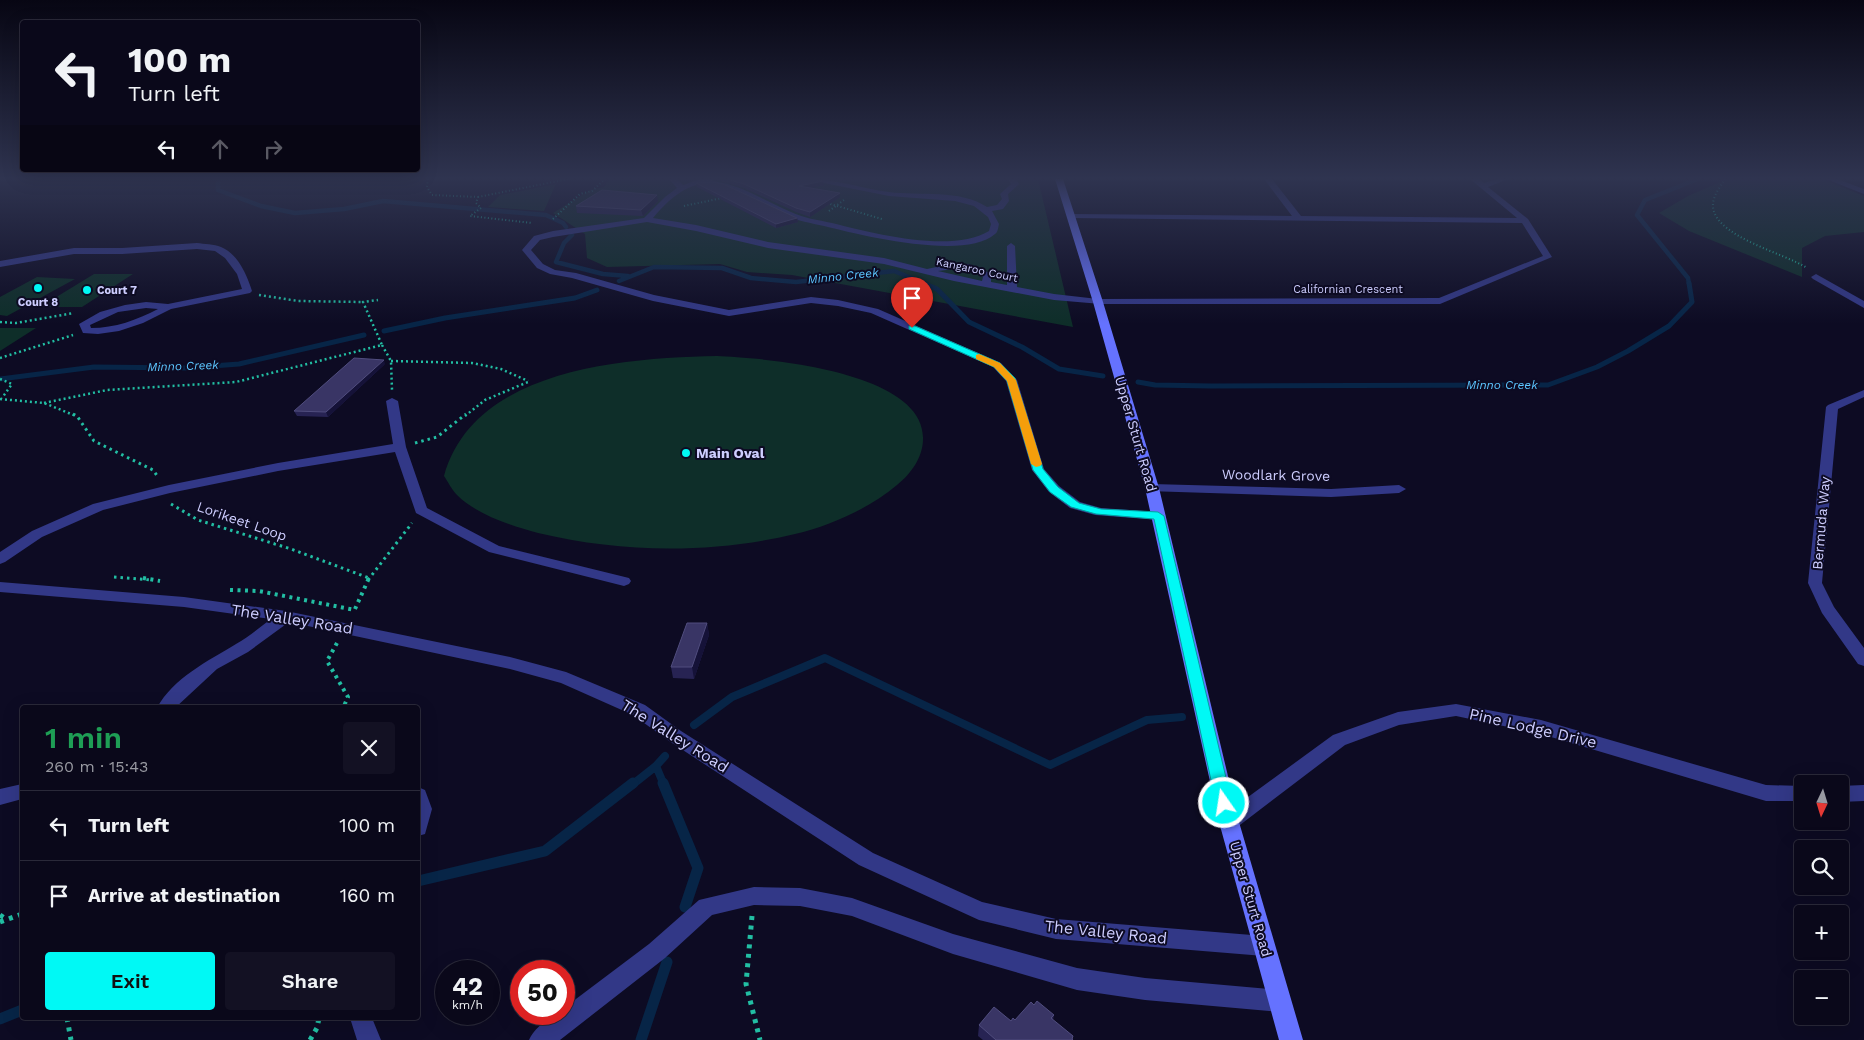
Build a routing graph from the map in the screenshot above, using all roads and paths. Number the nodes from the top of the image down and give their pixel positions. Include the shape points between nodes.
1 (596, 228) edge
2 (694, 228) edge
3 (840, 228) edge
4 (994, 228) edge
5 (1075, 228) edge
6 (1529, 228) edge
7 (1725, 228) edge
8 (1011, 246) dead end
9 (0, 264) edge
10 (1816, 277) joint
11 (1012, 289) junction
12 (246, 292) junction
13 (378, 300) dead end
14 (363, 302) junction
15 (1098, 302) junction
16 (1864, 305) edge
17 (168, 307) junction
18 (75, 312) dead end
19 (0, 322) edge
20 (87, 331) junction
21 (382, 345) junction
22 (0, 358) edge
23 (391, 361) junction
24 (0, 379) edge
25 (1864, 392) edge
26 (1, 399) edge
27 (392, 401) joint
28 (44, 403) junction
29 (400, 447) junction
30 (1152, 488) junction
31 (1399, 488) dead end
32 (168, 489) junction
33 (421, 510) junction
34 (1158, 516) junction
35 (0, 559) edge
36 (369, 578) junction
37 (624, 581) dead end
38 (0, 588) edge
39 (286, 616) junction
40 (346, 627) junction
41 (1864, 660) edge
42 (166, 705) edge
43 (344, 705) edge
44 (20, 792) edge
45 (1864, 793) edge
46 (1794, 794) edge
47 (1849, 794) edge
48 (0, 797) edge
49 (420, 801) edge
50 (420, 820) edge
51 (1229, 822) junction
52 (754, 896) junction
53 (0, 915) edge
54 (20, 915) edge
55 (6, 920) junction
56 (0, 922) edge
57 (1264, 946) junction
58 (1280, 1001) junction
59 (67, 1020) edge
60 (319, 1020) edge
61 (362, 1020) edge
62 (71, 1040) edge
63 (310, 1040) edge
64 (368, 1040) edge
65 (541, 1040) edge
66 (760, 1040) edge
67 (1291, 1040) edge

1 - 34 street, Kangaroo Court via 537,238 526,250 540,266 553,272 653,298 730,313 811,300 874,311 997,365 1011,380 1038,470 1054,489 1075,505 1100,512
2 - 11 street, Kangaroo Court via 768,245 884,261 925,271 957,265 981,270 988,276 986,284
3 - 4 street via 920,243 966,242 986,236
5 - 15 main road, Upper Sturt Road
6 - 15 street, Californian Crescent via 1548,257 1440,301
7 - 10 path via 1786,255
8 - 11 street
9 - 12 street via 74,251 196,246 218,249 228,256 242,274
10 - 16 street
11 - 15 street, Kangaroo Court
12 - 14 path via 311,302
12 - 17 street
13 - 14 path
14 - 21 path
15 - 30 main road, Upper Sturt Road
17 - 20 lane via 142,321 100,332
17 - 20 lane via 156,304 103,312 84,324
18 - 19 path
20 - 22 path
21 - 23 path
21 - 28 path via 236,382 107,390
23 - 27 path
23 - 29 path via 472,363 501,369 528,382 485,400 437,437
24 - 26 path via 12,384
25 - 41 street, Bermuda Way via 1832,407 1815,583 1827,609
26 - 28 path, Lorikeet Loop
27 - 29 street
28 - 32 path, Lorikeet Loop via 77,416 94,441 153,470
29 - 32 street
29 - 33 street
30 - 31 street, Woodlark Grove via 1330,493
30 - 34 main road, Upper Sturt Road
32 - 35 street via 98,507 38,534
32 - 36 path, Lorikeet Loop via 171,503 198,520
33 - 36 path
33 - 37 street via 494,549
34 - 51 main road, Upper Sturt Road
36 - 40 path
38 - 39 street, The Valley Road via 184,602
39 - 40 street, The Valley Road
39 - 42 street via 242,648 211,665
40 - 43 path via 327,661 348,697
40 - 57 street, The Valley Road via 510,663 598,690 639,710 866,859 979,911 1056,929
44 - 48 street
45 - 47 street
46 - 51 street, Pine Lodge Drive via 1766,793 1540,727 1456,710 1398,719 1340,740
49 - 50 street via 423,809
51 - 57 main road, Upper Sturt Road
52 - 58 street via 800,897 852,907 953,944 1077,979 1145,989
52 - 65 street via 706,907 657,951
52 - 66 path via 746,984
53 - 55 path
54 - 55 path
55 - 56 path
57 - 58 main road, Upper Sturt Road
58 - 67 main road, Upper Sturt Road
59 - 62 path
60 - 63 path
61 - 64 street

